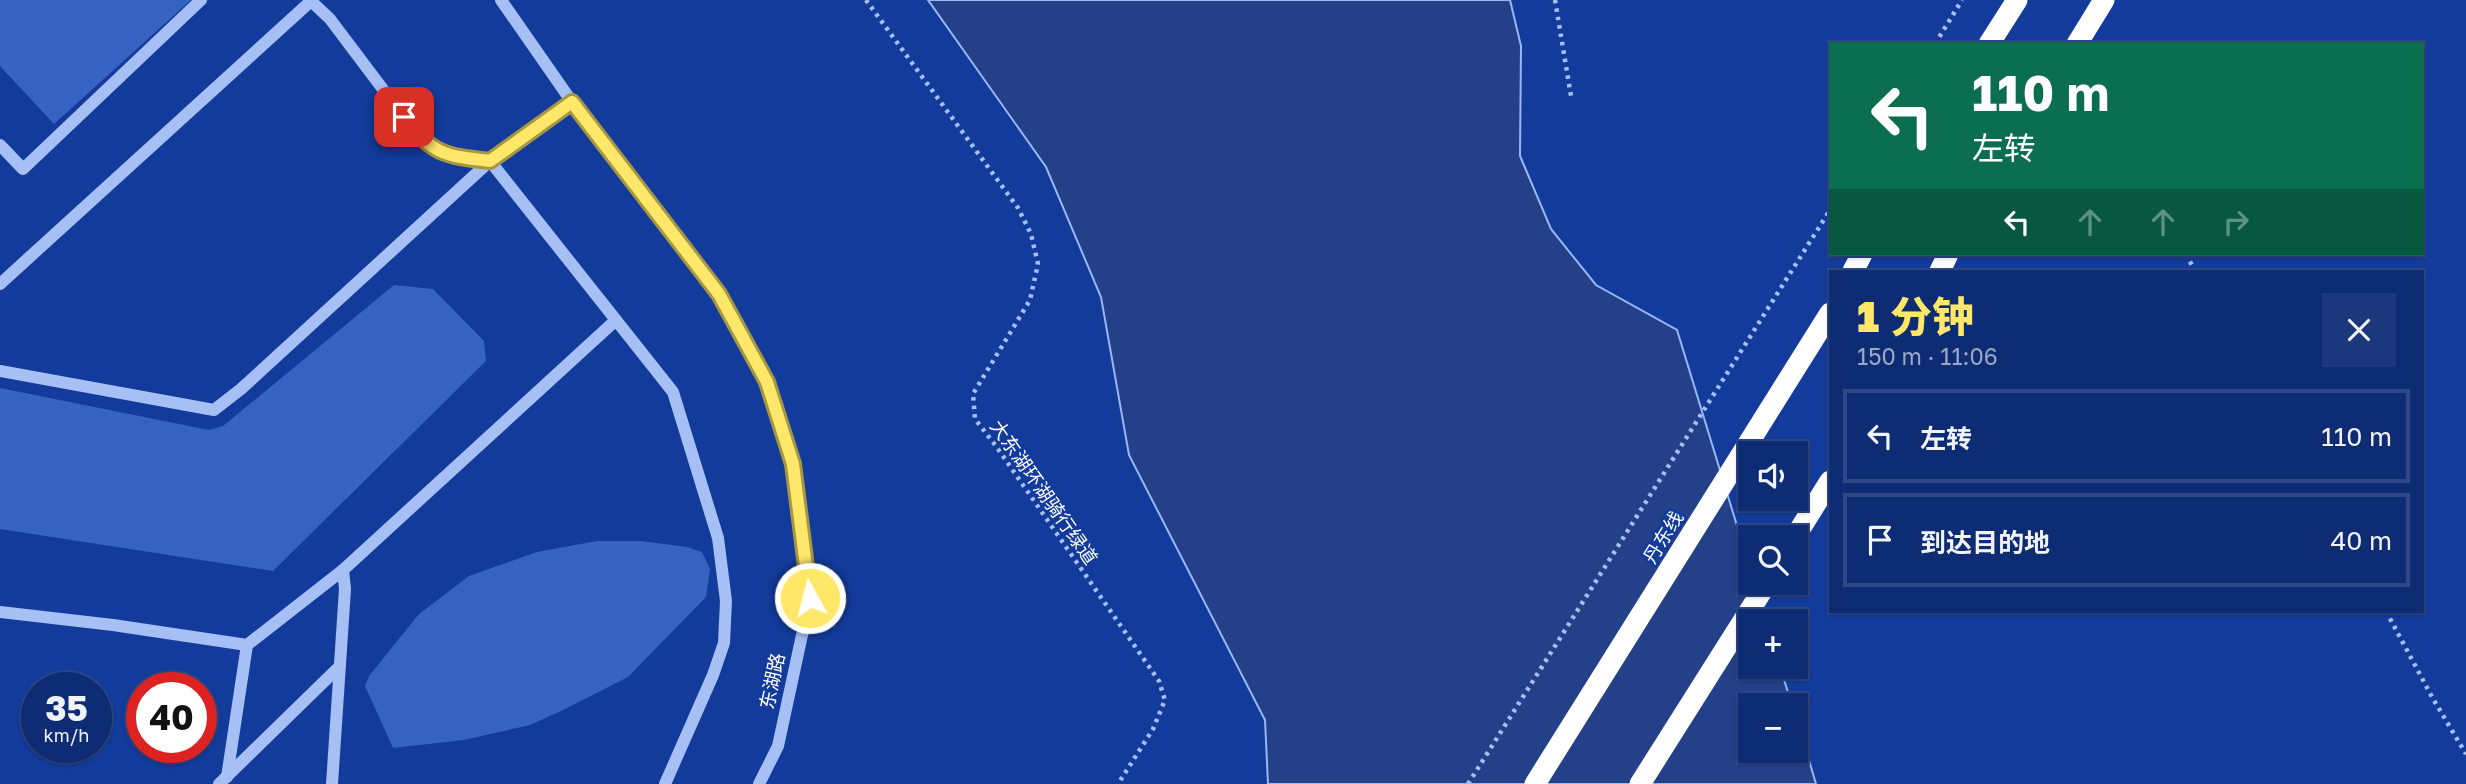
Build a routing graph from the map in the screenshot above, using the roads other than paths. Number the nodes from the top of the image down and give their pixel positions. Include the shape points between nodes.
1 (201, 0) edge
2 (312, 0) edge
3 (501, 0) edge
4 (2017, 0) edge
5 (2104, 0) edge
6 (1990, 42) edge
7 (2078, 42) edge
8 (572, 102) junction
9 (0, 145) edge
10 (490, 161) junction
11 (0, 284) edge
12 (1829, 316) edge
13 (617, 320) junction
14 (0, 371) edge
15 (1829, 483) edge
16 (1802, 525) edge
17 (343, 570) junction
18 (1759, 595) edge
19 (0, 612) edge
20 (247, 645) junction
21 (339, 667) junction
22 (224, 781) edge
23 (332, 784) edge
24 (665, 784) edge
25 (759, 784) edge
26 (1535, 784) edge
27 (1640, 784) edge

1 - 9 street via 23,169
2 - 10 street via 419,137 449,156
2 - 11 street
3 - 8 street, 东湖路
4 - 6 highway
5 - 7 highway
8 - 10 street
8 - 25 street, 东湖路 via 719,294 767,382 793,464 810,598 778,746
10 - 13 street
10 - 14 street via 214,410
12 - 26 highway, 丹东线
13 - 17 street
13 - 24 street via 673,392 724,571 724,643
15 - 16 highway
17 - 20 street
17 - 21 street
18 - 27 highway
19 - 20 street
20 - 22 street
21 - 22 street
21 - 23 street

